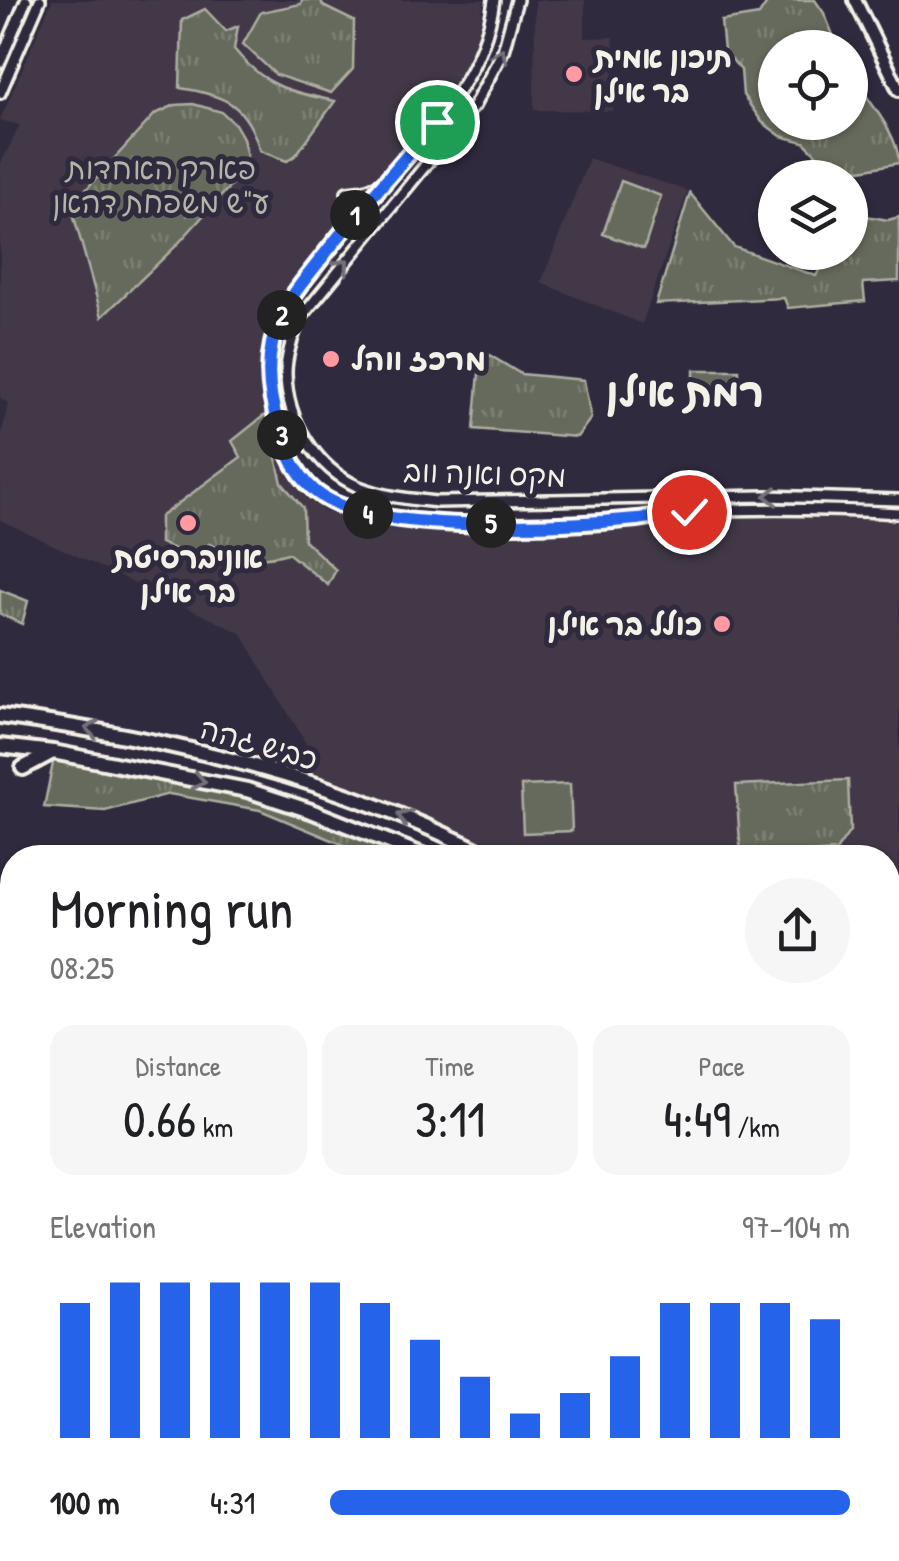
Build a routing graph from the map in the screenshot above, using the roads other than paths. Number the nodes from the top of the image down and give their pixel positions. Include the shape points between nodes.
1 (26, 0) edge
2 (40, 0) edge
3 (494, 0) edge
4 (517, 0) edge
5 (851, 0) edge
6 (0, 62) edge
7 (899, 90) edge
8 (0, 92) edge
9 (386, 179) junction
10 (347, 192) dead end
11 (899, 500) edge
12 (899, 513) edge
13 (0, 716) edge
14 (0, 746) edge
15 (53, 752) junction
16 (23, 768) dead end
17 (398, 845) edge
18 (464, 845) edge

1 - 6 street
2 - 8 street
3 - 9 street, מקס ואנה ווב via 485,44 468,80
11 -> 4 street, מקס ואנה ווב via 437,502 363,489 318,458 287,385 300,320 474,106 503,51
5 - 7 main road
9 - 10 street
9 - 12 street, מקס ואנה ווב via 286,306 270,350 270,393 286,446 307,483 325,498 392,518 487,523 766,508
18 -> 13 highway, כביש גהה via 392,812 218,755
14 - 15 highway, כביש גהה
15 - 16 highway
15 -> 17 highway, כביש גהה via 247,790

